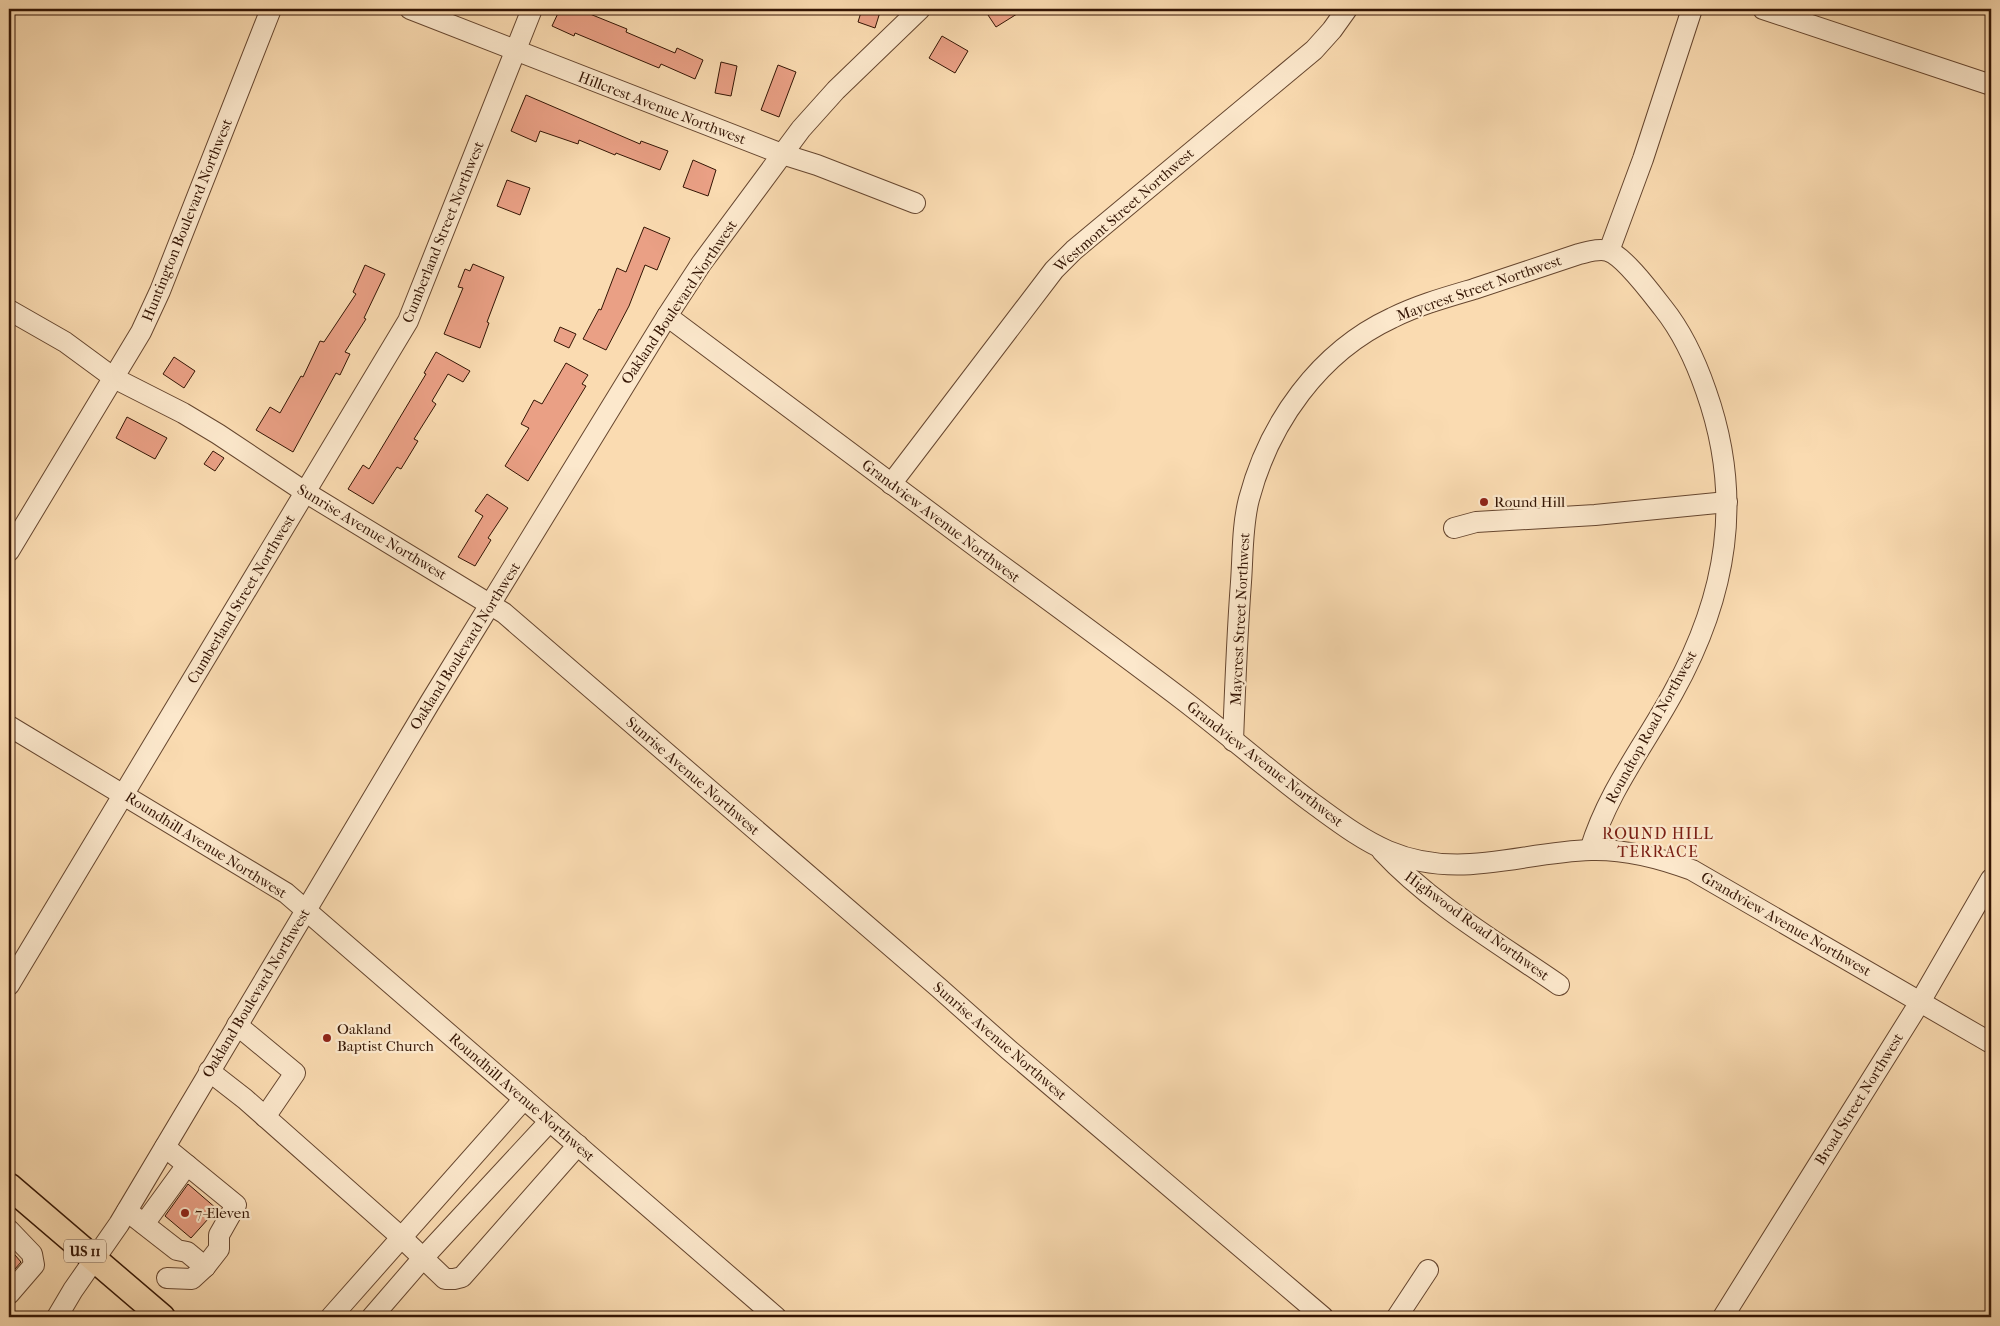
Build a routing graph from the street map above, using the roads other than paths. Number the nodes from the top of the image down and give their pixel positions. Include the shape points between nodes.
1 (271, 9) edge
2 (410, 9) edge
3 (532, 9) edge
4 (920, 9) edge
5 (1347, 9) edge
6 (1692, 9) edge
7 (1763, 9) edge
8 (516, 50) junction
9 (1991, 85) edge
10 (782, 154) junction
11 (916, 203) dead end
12 (1609, 251) junction
13 (9, 310) edge
14 (667, 316) junction
15 (114, 378) junction
16 (891, 484) junction
17 (305, 492) junction
18 (1727, 502) junction
19 (1454, 528) dead end
20 (9, 551) edge
21 (491, 604) junction
22 (9, 726) edge
23 (1233, 741) junction
24 (123, 794) junction
25 (1375, 844) junction
26 (1590, 850) junction
27 (1991, 879) edge
28 (306, 910) junction
29 (9, 985) edge
30 (1559, 985) dead end
31 (1920, 1002) junction
32 (237, 1025) junction
33 (1991, 1043) edge
34 (209, 1071) junction
35 (524, 1098) junction
36 (266, 1117) junction
37 (550, 1121) junction
38 (578, 1146) junction
39 (165, 1147) junction
40 (187, 1165) junction
41 (9, 1186) edge
42 (38, 1211) junction
43 (127, 1211) junction
44 (144, 1224) junction
45 (401, 1237) junction
46 (12, 1238) edge
47 (177, 1250) junction
48 (423, 1258) junction
49 (95, 1259) junction
50 (205, 1267) junction
51 (1428, 1270) dead end
52 (168, 1278) junction
53 (9, 1294) edge
54 (154, 1311) edge
55 (57, 1317) edge
56 (332, 1317) edge
57 (372, 1317) edge
58 (776, 1317) edge
59 (1324, 1317) edge
60 (1397, 1317) edge
61 (1723, 1317) edge

1 - 15 street, Huntington Boulevard Northwest via 160,291
2 - 8 street, Hillcrest Avenue Northwest
3 - 8 street, Cumberland Street Northwest
4 - 10 street, Oakland Boulevard Northwest via 836,90
5 - 16 street, Westmont Street Northwest via 1314,50 1054,270
6 - 12 street
7 - 9 street
8 - 10 street, Hillcrest Avenue Northwest
8 - 17 street, Cumberland Street Northwest via 408,321
10 - 11 street, Hillcrest Avenue Northwest via 817,164
10 - 14 street, Oakland Boulevard Northwest
12 - 18 street, Roundtop Road Northwest via 1641,280 1670,316 1699,369 1722,447
12 - 23 street, Maycrest Street Northwest via 1579,254 1392,318 1343,349 1298,395 1272,438 1249,501 1235,666
13 - 15 street, Sunrise Avenue Northwest via 64,342
14 - 16 street, Grandview Avenue Northwest
14 - 21 street, Oakland Boulevard Northwest
15 - 17 street, Sunrise Avenue Northwest via 183,413
15 - 20 street, Huntington Boulevard Northwest
16 - 23 street, Grandview Avenue Northwest
17 - 21 street, Sunrise Avenue Northwest
17 - 24 street, Cumberland Street Northwest
18 - 19 street via 1476,522
18 - 26 street, Roundtop Road Northwest via 1724,546 1710,614 1673,694 1608,802
21 - 28 street, Oakland Boulevard Northwest
21 - 59 street, Sunrise Avenue Northwest
22 - 24 street, Roundhill Avenue Northwest
23 - 25 street, Grandview Avenue Northwest via 1341,824
24 - 28 street, Roundhill Avenue Northwest via 286,893
24 - 29 street, Cumberland Street Northwest
25 - 26 street, Grandview Avenue Northwest via 1410,859 1457,866
25 - 30 street, Highwood Road Northwest via 1427,893
26 - 31 street, Grandview Avenue Northwest via 1634,853 1692,870
27 - 31 street, Broad Street Northwest
28 - 32 street, Oakland Boulevard Northwest
28 - 35 street, Roundhill Avenue Northwest
31 - 33 street, Grandview Avenue Northwest
31 - 61 street, Broad Street Northwest
32 - 34 street, Oakland Boulevard Northwest
32 - 36 street via 295,1073
34 - 36 street
34 - 39 street, Oakland Boulevard Northwest
35 - 37 street, Roundhill Avenue Northwest
35 - 45 street
36 - 45 street
37 - 38 street, Roundhill Avenue Northwest
37 - 48 street
38 - 48 street via 462,1277 445,1279
38 - 58 street, Roundhill Avenue Northwest
39 - 40 street
39 - 43 street, Oakland Boulevard Northwest
40 - 44 street
40 - 50 street via 236,1205 219,1235 219,1249
41 - 42 main road, US 11
42 - 46 street
42 - 49 main road, US 11
43 - 44 street
43 - 49 street, Oakland Boulevard Northwest
44 - 47 street
45 - 48 street
45 - 56 street
46 - 53 street via 32,1254 34,1265
47 - 50 street via 187,1252
47 - 52 street
48 - 57 street
49 - 54 main road, US 11
49 - 55 street, Oakland Boulevard Northwest
50 - 52 street via 192,1279
51 - 60 street
52 - 54 street

